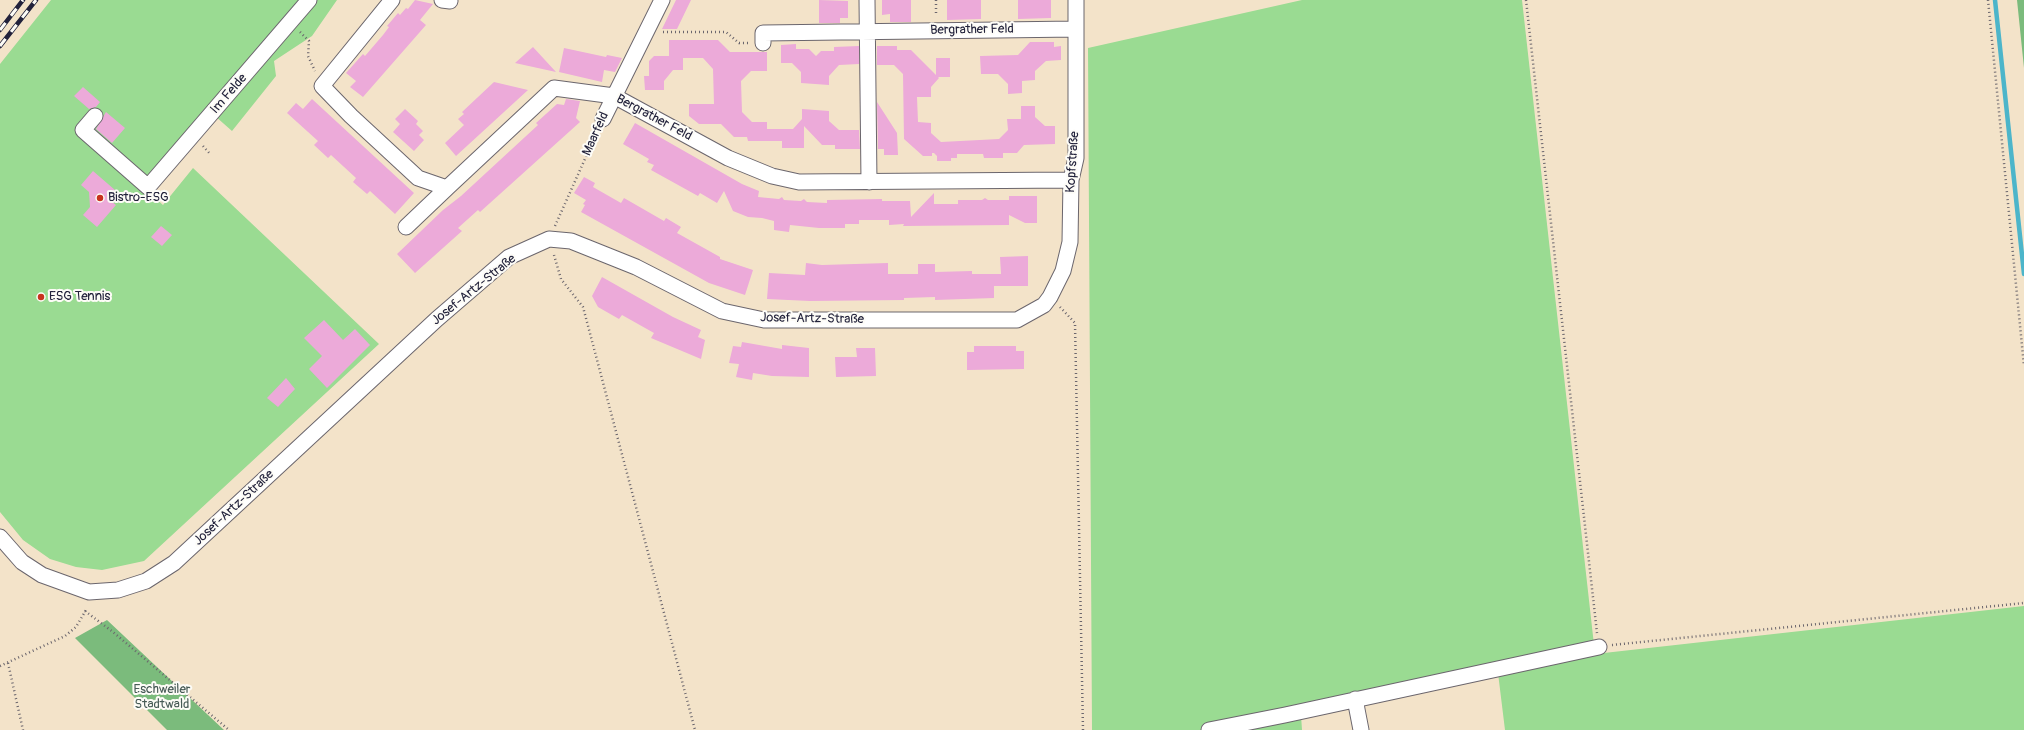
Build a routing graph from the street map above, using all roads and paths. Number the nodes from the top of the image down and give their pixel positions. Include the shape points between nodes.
1 (309, 0) edge
2 (392, 0) edge
3 (662, 0) edge
4 (867, 0) edge
5 (1076, 0) edge
6 (1526, 0) edge
7 (1988, 0) edge
8 (291, 23) junction
9 (1076, 28) junction
10 (868, 31) junction
11 (647, 32) junction
12 (763, 43) joint
13 (322, 86) junction
14 (614, 96) junction
15 (95, 116) dead end
16 (603, 119) joint
17 (1071, 180) junction
18 (869, 182) junction
19 (447, 188) junction
20 (406, 227) dead end
21 (549, 239) junction
22 (1050, 297) junction
23 (2024, 366) edge
24 (0, 537) edge
25 (2024, 603) edge
26 (1599, 647) junction
27 (8, 663) junction
28 (0, 666) edge
29 (1355, 699) junction
30 (23, 730) edge
31 (229, 730) edge
32 (695, 730) edge
33 (1082, 730) edge
34 (1209, 730) edge
35 (1361, 730) edge

1 - 8 street, Im Felde
2 - 13 street
3 - 11 street, Maarfeld
4 - 10 street
5 - 9 street, Kopfstraße
6 - 26 path
7 - 23 path
8 - 13 path via 309,41 308,56
8 - 15 street, Im Felde via 148,187 83,130
9 - 10 street, Bergrather Feld
9 - 17 street, Kopfstraße via 1076,158
10 - 12 street, Bergrather Feld via 763,33
10 - 18 street
11 - 12 path via 726,32 739,43
11 - 14 street, Maarfeld
13 - 19 street via 350,116 418,178
14 - 16 street, Maarfeld
14 - 18 street, Bergrather Feld via 728,158 772,176 799,182
14 - 19 street, Bergrather Feld via 554,88
16 - 21 path, Maarfeld
17 - 18 street, Bergrather Feld
17 - 22 street, Kopfstraße via 1070,242 1063,271
19 - 20 street, Bergrather Feld
21 - 22 street, Josef-Artz-Straße via 571,241 636,266 722,311 764,320 1017,320 1044,305
21 - 24 street, Josef-Artz-Straße via 509,257 443,314 174,563 146,582 118,590 89,592 42,575 22,562
21 - 32 path via 561,279 583,307
22 - 33 path via 1076,323
25 - 26 path
26 - 29 street
27 - 28 path
27 - 30 path
27 - 31 path via 65,636 76,627 85,611
29 - 34 street
29 - 35 street

